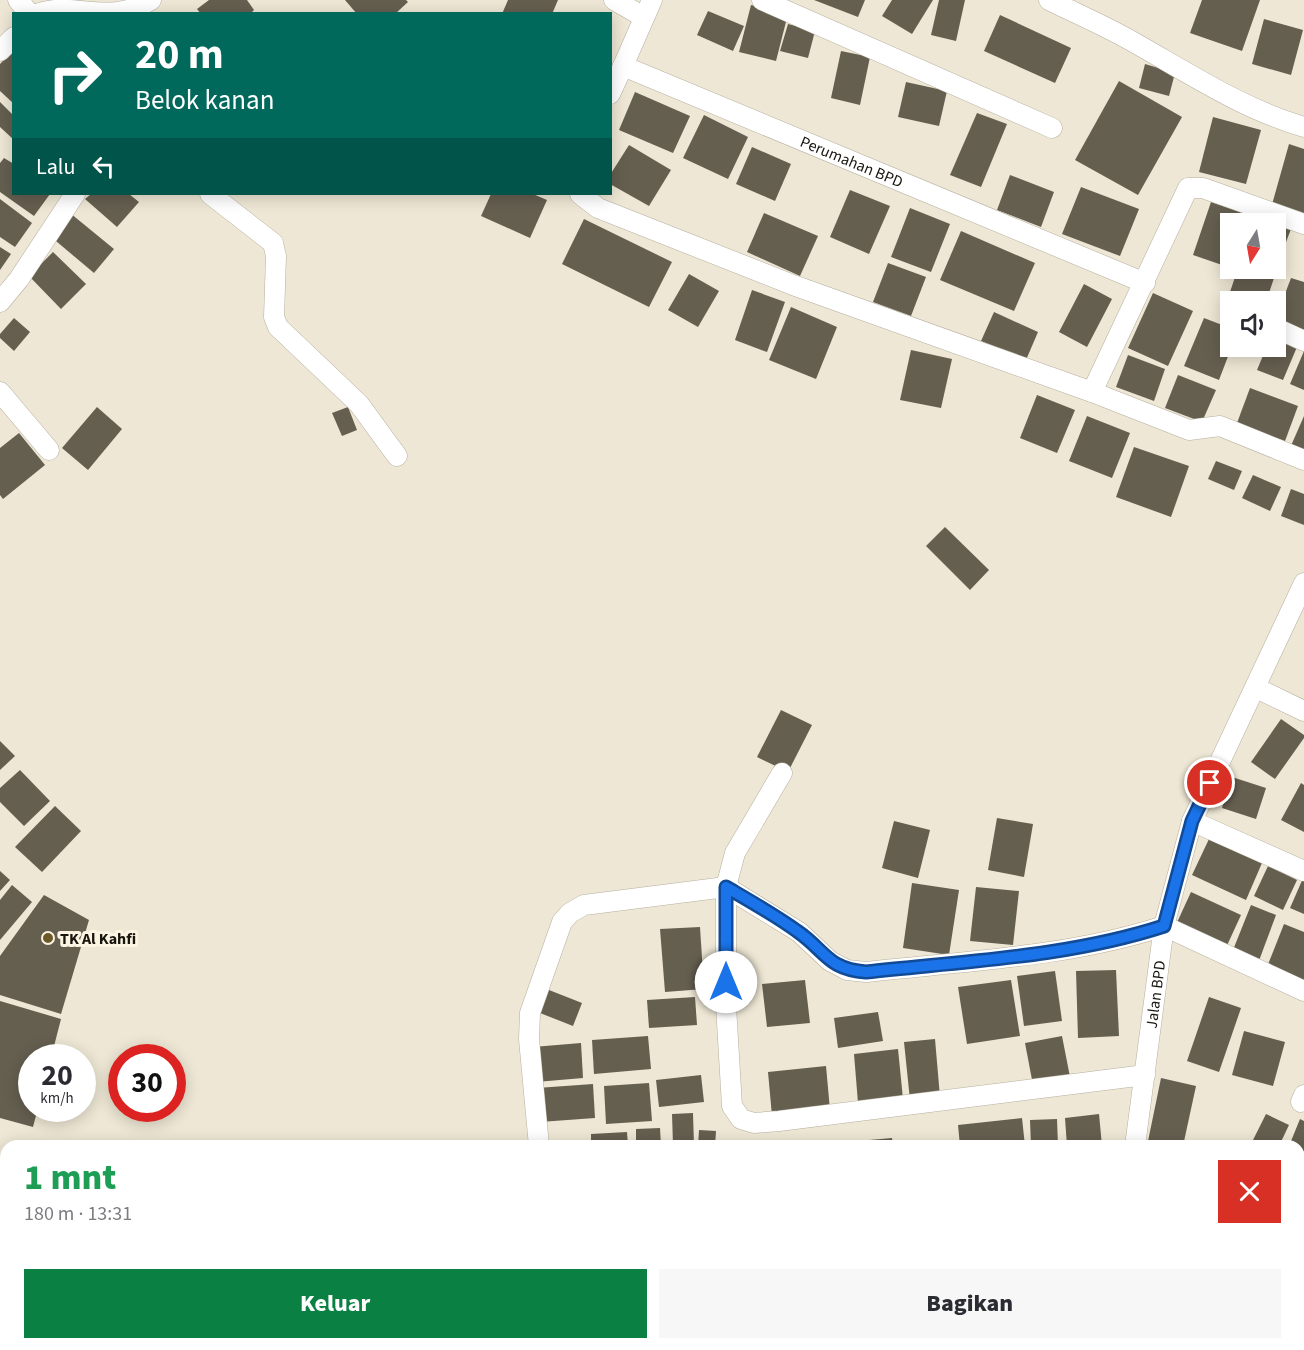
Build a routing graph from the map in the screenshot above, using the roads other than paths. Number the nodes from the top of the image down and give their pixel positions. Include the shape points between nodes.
1 (18, 0) edge
2 (151, 0) edge
3 (614, 0) edge
4 (762, 0) edge
5 (1048, 0) edge
6 (648, 8) edge
7 (28, 12) edge
8 (40, 12) edge
9 (116, 12) edge
10 (116, 12) edge
11 (12, 40) edge
12 (0, 51) edge
13 (623, 66) junction
14 (612, 90) edge
15 (1304, 127) edge
16 (1052, 128) dead end
17 (74, 195) edge
18 (211, 195) edge
19 (581, 195) edge
20 (1304, 224) edge
21 (1145, 283) junction
22 (0, 302) edge
23 (1286, 332) edge
24 (1304, 340) edge
25 (0, 392) edge
26 (1092, 392) junction
27 (49, 450) dead end
28 (397, 456) dead end
29 (1304, 460) edge
30 (1304, 583) edge
31 (1256, 688) junction
32 (1304, 711) edge
33 (782, 773) dead end
34 (1192, 821) junction
35 (1304, 871) edge
36 (726, 887) junction
37 (1164, 926) junction
38 (1304, 991) edge
39 (1145, 1075) junction
40 (537, 1140) edge
41 (1136, 1140) edge

1 - 7 street
2 - 10 street via 136,9
3 - 6 street
4 - 16 street
5 - 15 street via 1133,41 1204,84
6 - 13 street
8 - 9 street via 72,4
11 - 12 street
13 - 14 street
13 - 21 street, Perumahan BPD
17 - 22 street
18 - 28 street via 273,243 274,317 278,327 359,404
19 - 26 street via 598,208 793,285
20 - 21 street via 1203,188 1188,188
21 - 26 street
23 - 24 street
25 - 27 street
26 - 29 street via 1190,430 1220,426
30 - 31 street, Jalan BPD
31 - 32 street
31 - 34 street, Jalan BPD
33 - 36 street via 735,853
34 - 35 street
34 - 37 street, Jalan BPD
36 - 37 street via 799,932 830,961 848,970 866,972 1074,949
36 - 39 street via 726,1006 732,1106 741,1119 754,1123 779,1121
36 - 40 street via 584,905 562,922 530,1013
37 - 38 street
37 - 39 street, Jalan BPD
39 - 41 street, Jalan BPD

